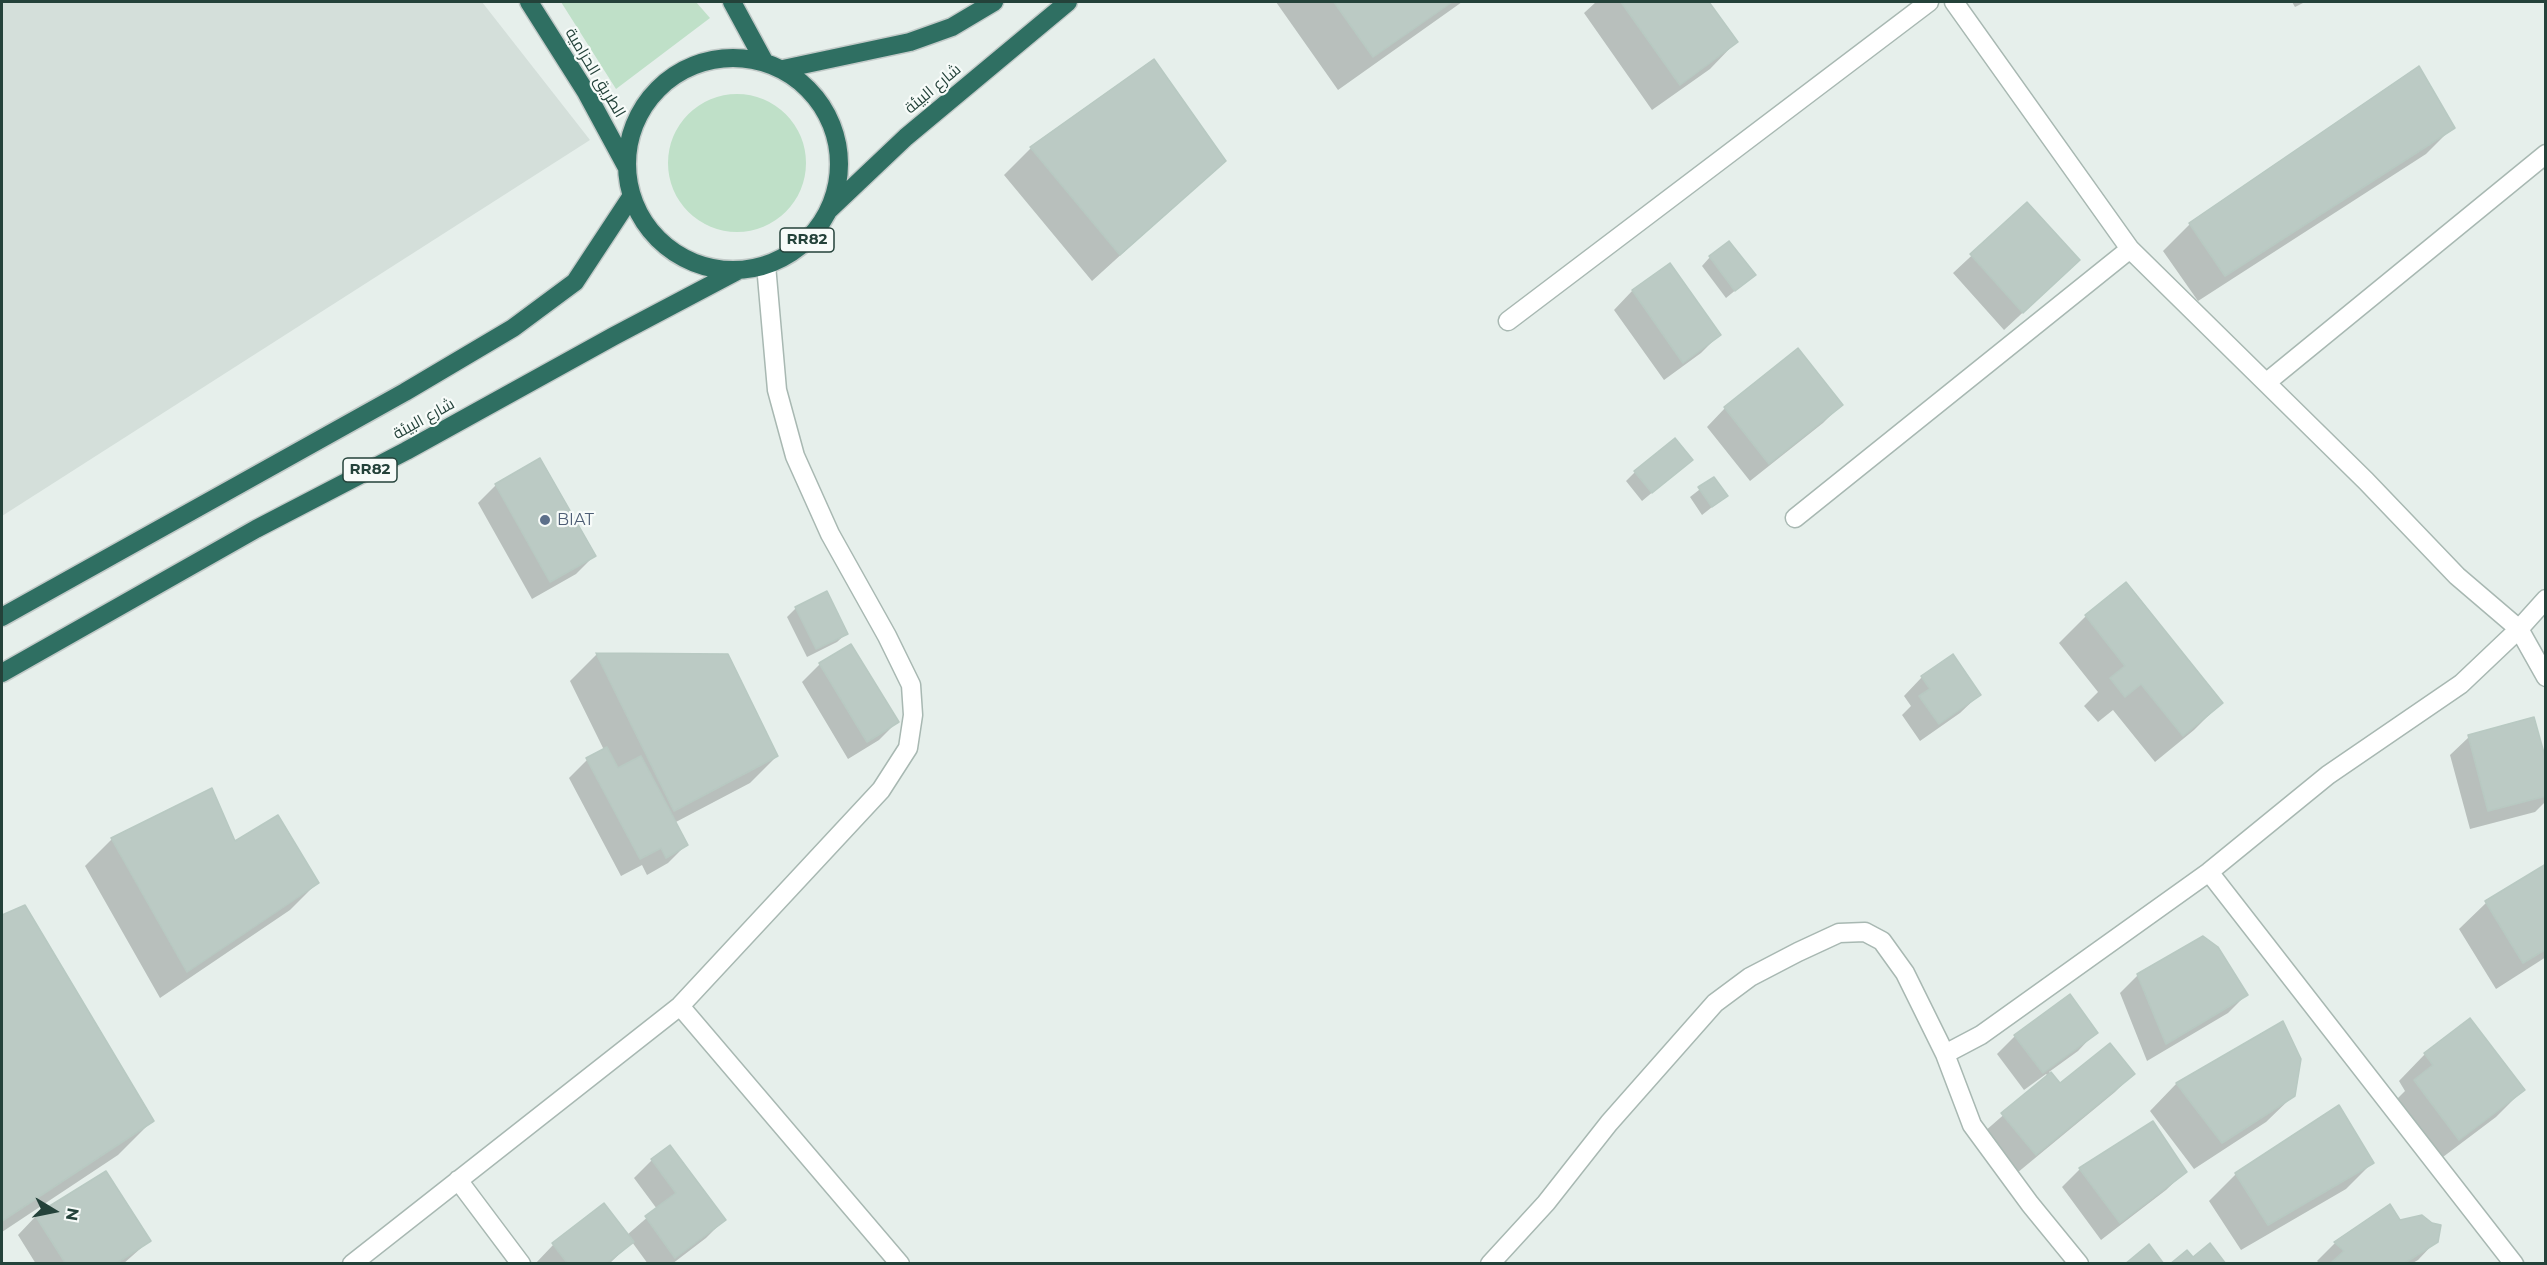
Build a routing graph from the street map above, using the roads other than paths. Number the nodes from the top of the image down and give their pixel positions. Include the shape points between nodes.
1 (529, 2) edge
2 (732, 2) edge
3 (994, 2) edge
4 (1068, 2) edge
5 (1929, 2) edge
6 (1954, 2) edge
7 (764, 62) junction
8 (783, 69) junction
9 (2546, 154) edge
10 (626, 166) junction
11 (631, 197) junction
12 (828, 211) junction
13 (2130, 249) junction
14 (766, 265) junction
15 (739, 270) junction
16 (1508, 321) dead end
17 (2267, 382) junction
18 (1795, 518) dead end
19 (2546, 599) edge
20 (2, 617) edge
21 (2519, 629) junction
22 (2, 672) edge
23 (2546, 678) edge
24 (2209, 872) junction
25 (680, 1006) junction
26 (1945, 1054) junction
27 (458, 1180) junction
28 (352, 1263) edge
29 (521, 1263) edge
30 (900, 1263) edge
31 (1490, 1263) edge
32 (2079, 1263) edge
33 (2514, 1263) edge

1 - 10 highway, الطريق الحزامية via 586,92
2 - 7 highway
3 - 8 highway via 952,27 910,42
4 - 12 highway, شارع البيئة / RR82 via 906,137
5 - 16 street
6 - 13 street
7 - 8 highway, RR82
7 - 10 highway, RR82 via 736,56 708,60 681,70 658,87 640,110 629,137
8 - 12 highway, RR82 via 809,89 828,116 838,147 838,180
9 - 17 street
10 - 11 highway, RR82
11 - 15 highway, RR82 via 644,223 662,244 711,268
11 - 20 highway, شارع البيئة via 575,282 513,328
12 - 14 highway, RR82 via 812,235 791,253
13 - 17 street
13 - 18 street
14 - 15 highway, RR82
14 - 25 street via 777,390 795,456 830,534 911,685 913,715 908,748 882,790
15 - 22 highway, شارع البيئة / RR82 via 256,529
17 - 21 street via 2457,576
19 - 21 street
21 - 23 street
21 - 24 street via 2461,684 2328,775
24 - 26 street via 1981,1035
24 - 33 street
25 - 27 street
25 - 30 street
26 - 31 street via 1905,973 1882,941 1865,932 1839,933 1750,977 1716,1003
26 - 32 street via 1972,1125
27 - 28 street
27 - 29 street

